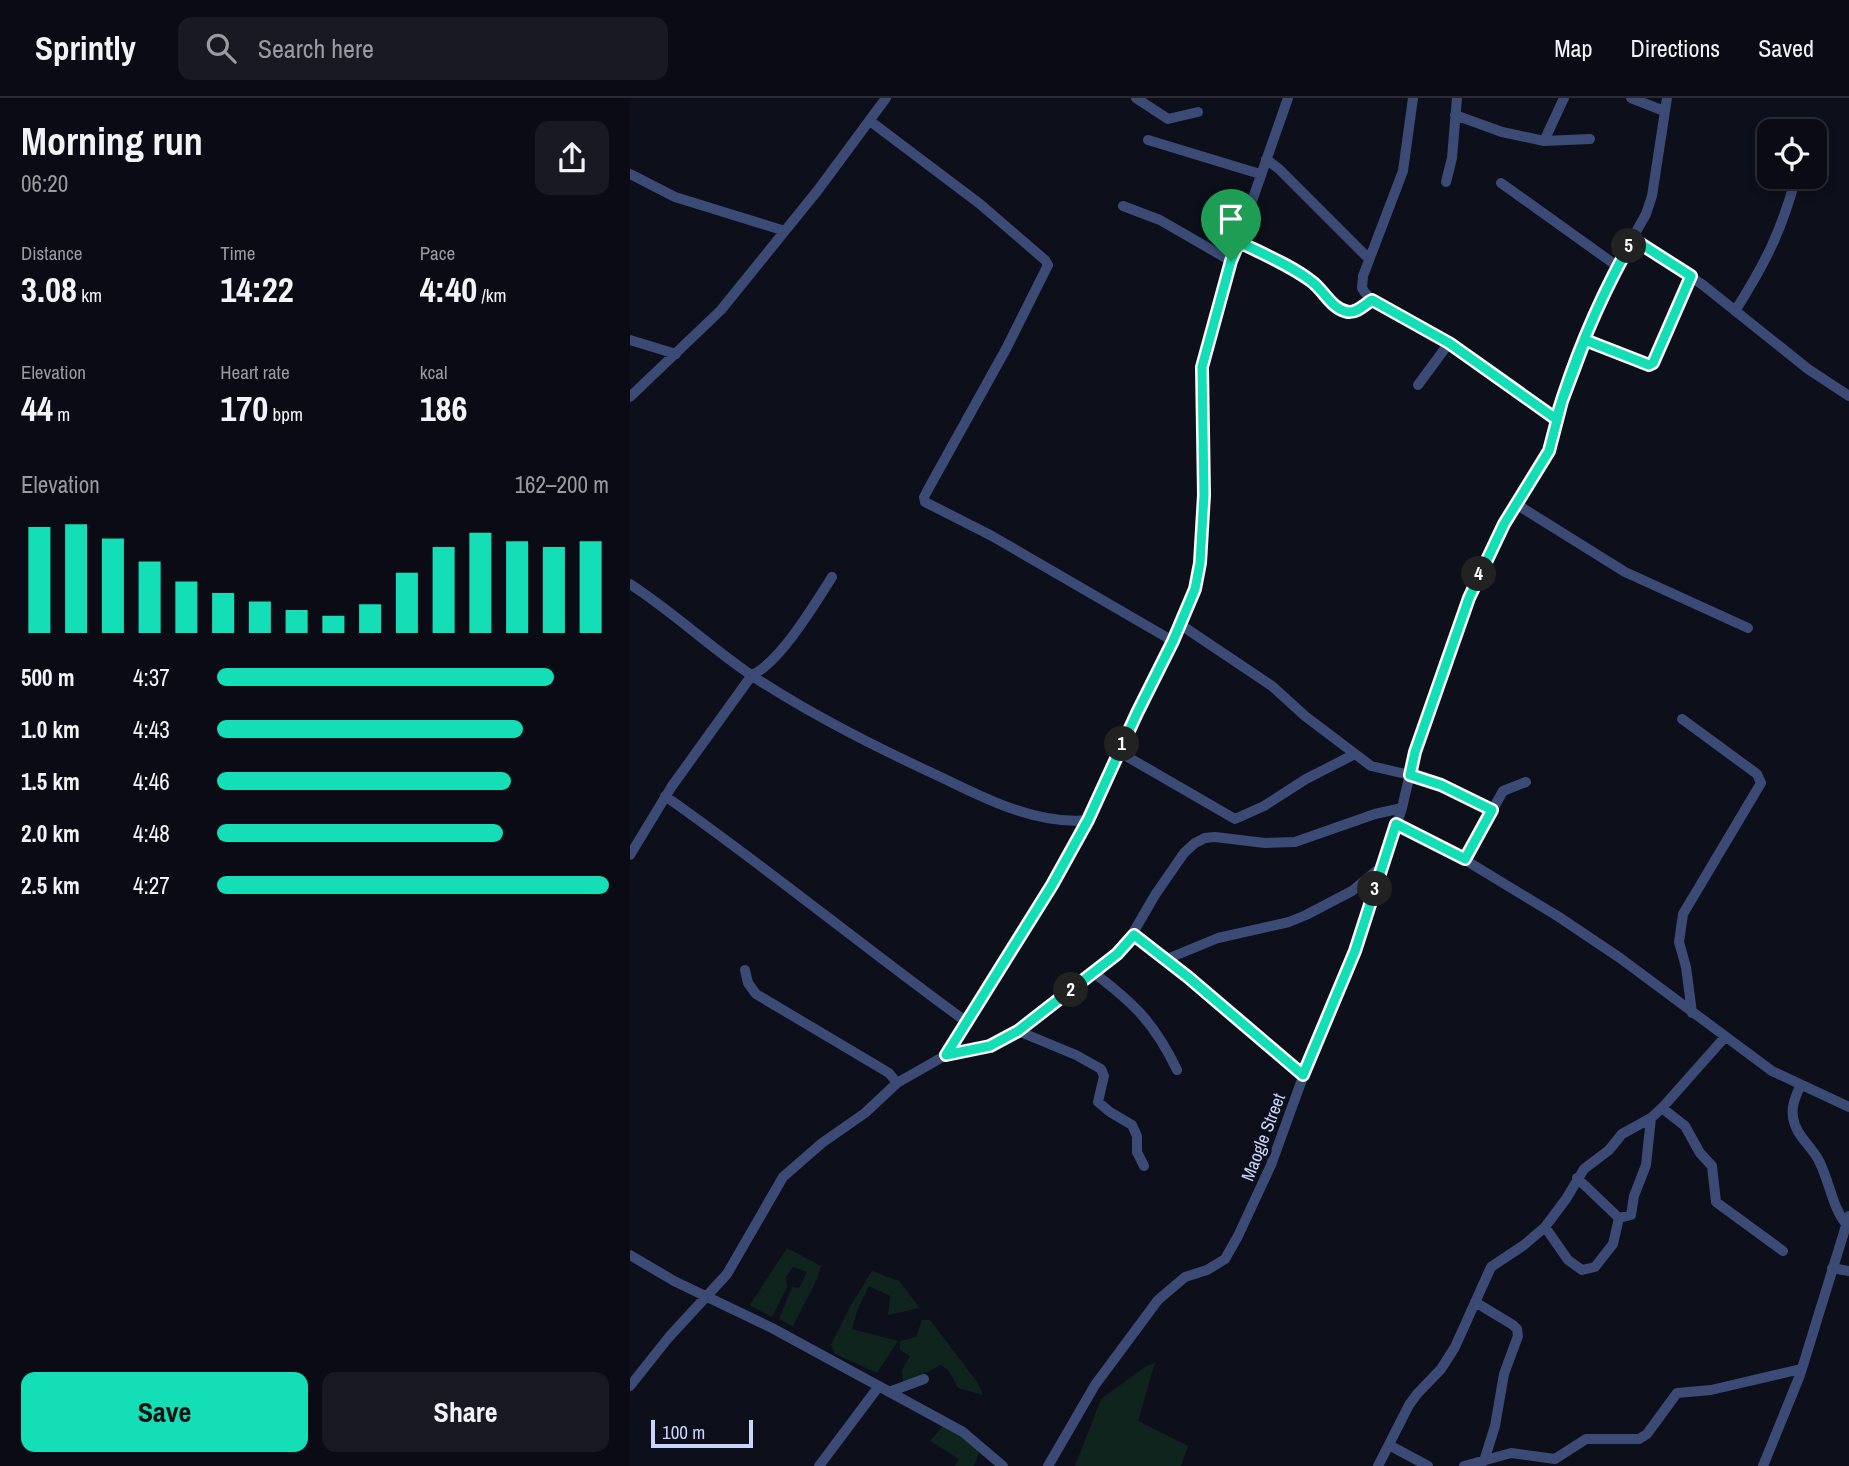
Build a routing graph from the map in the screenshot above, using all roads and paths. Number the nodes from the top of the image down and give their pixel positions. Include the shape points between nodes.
1 (886, 98) edge
2 (1136, 98) edge
3 (1288, 98) edge
4 (1413, 98) edge
5 (1457, 98) edge
6 (1564, 98) edge
7 (1631, 98) edge
8 (1667, 98) edge
9 (1664, 111) junction
10 (1198, 112) dead end
11 (1455, 114) junction
12 (870, 121) junction
13 (1590, 139) dead end
14 (1148, 140) dead end
15 (1544, 141) junction
16 (1266, 159) junction
17 (630, 174) edge
18 (1260, 174) junction
19 (1446, 182) dead end
20 (1501, 183) dead end
21 (1793, 189) edge
22 (1123, 206) dead end
23 (785, 232) junction
24 (1633, 239) junction
25 (1239, 242) junction
26 (1369, 259) junction
27 (1231, 261) junction
28 (1617, 266) junction
29 (1691, 276) junction
30 (1372, 300) junction
31 (1735, 311) junction
32 (630, 340) edge
33 (1585, 340) junction
34 (1449, 343) junction
35 (676, 354) junction
36 (1418, 385) dead end
37 (1849, 396) edge
38 (630, 397) edge
39 (1556, 419) junction
40 (1516, 504) junction
41 (832, 577) dead end
42 (630, 584) edge
43 (1181, 625) junction
44 (1748, 628) dead end
45 (1173, 641) junction
46 (752, 675) junction
47 (1682, 719) dead end
48 (1119, 752) junction
49 (1355, 754) junction
50 (1410, 775) junction
51 (1525, 782) dead end
52 (665, 796) junction
53 (1402, 808) junction
54 (1492, 810) junction
55 (1088, 820) junction
56 (1396, 824) junction
57 (630, 855) edge
58 (1465, 859) junction
59 (1382, 866) junction
60 (1134, 935) junction
61 (1167, 960) junction
62 (745, 970) dead end
63 (1094, 973) junction
64 (1692, 1013) junction
65 (968, 1023) junction
66 (1018, 1031) junction
67 (1725, 1037) junction
68 (946, 1055) junction
69 (1177, 1070) dead end
70 (1303, 1075) junction
71 (897, 1083) junction
72 (1800, 1086) junction
73 (1849, 1107) edge
74 (1662, 1108) junction
75 (1651, 1118) junction
76 (1144, 1166) dead end
77 (1577, 1178) junction
78 (1619, 1218) junction
79 (1848, 1220) edge
80 (1545, 1227) junction
81 (1783, 1251) dead end
82 (630, 1255) edge
83 (1832, 1268) junction
84 (1849, 1271) edge
85 (707, 1296) junction
86 (1475, 1302) junction
87 (1801, 1369) junction
88 (924, 1379) dead end
89 (630, 1386) edge
90 (884, 1389) junction
91 (1388, 1445) junction
92 (1484, 1461) junction
93 (819, 1466) edge
94 (1003, 1466) edge
95 (1048, 1466) edge
96 (1378, 1466) edge
97 (1428, 1466) edge
98 (1464, 1466) edge
99 (1763, 1466) edge

1 - 12 street
2 - 10 street via 1168,119
3 - 16 street
4 - 26 street via 1403,171
5 - 11 street
6 - 15 street
7 - 9 street
8 - 9 street, Maogle Street
9 - 24 street, Maogle Street via 1652,196
11 - 15 street
11 - 19 street
12 - 23 street
12 - 45 street via 980,204 1048,265 925,502
13 - 15 street
14 - 18 street
16 - 18 street
16 - 26 street
17 - 23 street via 675,197
18 - 25 street
20 - 28 street
21 - 31 street via 1770,254
22 - 27 street via 1160,220
23 - 35 street via 721,310
24 - 28 street, Maogle Street
24 - 29 street
25 - 27 street
25 - 30 street via 1310,279 1335,306 1347,312
26 - 30 street via 1362,288
27 - 43 street via 1202,367 1205,452 1200,563
28 - 33 street, Maogle Street
29 - 31 street
29 - 33 street via 1653,363
30 - 34 street
31 - 37 street
32 - 35 street
33 - 39 street, Maogle Street
34 - 36 street
34 - 39 street
35 - 38 street
39 - 40 street, Maogle Street via 1549,451
40 - 44 street via 1625,572
40 - 50 street, Maogle Street via 1469,598
41 - 46 street via 795,631 766,666
42 - 46 street
43 - 45 street
43 - 49 street via 1272,686
45 - 48 street
46 - 52 street
46 - 55 street via 824,720 973,792 1059,822
47 - 64 street via 1757,774 1761,783 1683,914 1679,942
48 - 49 street via 1235,819
48 - 55 street
49 - 50 street via 1377,769
50 - 53 street, Maogle Street
50 - 54 street
51 - 54 street via 1503,791
52 - 57 street
52 - 65 street
53 - 56 street, Maogle Street
53 - 60 street via 1295,842 1205,838 1184,853
54 - 58 street
55 - 65 street
56 - 58 street
56 - 59 street, Maogle Street
58 - 64 street via 1620,958
59 - 61 street via 1352,891 1306,915 1218,938
59 - 70 street, Maogle Street via 1355,951
60 - 61 street
60 - 63 street
61 - 70 street
62 - 71 street via 756,994 889,1073
63 - 66 street
63 - 69 street via 1139,1010
64 - 67 street
65 - 68 street
66 - 68 street via 990,1046
66 - 76 street via 1101,1069 1104,1076 1098,1102 1132,1125
67 - 72 street
67 - 74 street
68 - 71 street
70 - 95 street, Maogle Street via 1271,1165 1229,1253 1218,1265 1174,1283 1158,1300 1095,1385
71 - 85 street via 783,1177 733,1264
72 - 73 street
72 - 79 street via 1792,1113 1794,1126 1826,1176 1834,1206
74 - 75 street
74 - 81 street via 1685,1126 1712,1166 1716,1202
75 - 77 street via 1627,1129
75 - 78 street via 1644,1175 1631,1215
77 - 78 street
77 - 80 street
78 - 80 street via 1613,1244 1595,1267 1587,1270 1568,1260
79 - 83 street
80 - 86 street via 1491,1267
82 - 85 street
83 - 84 street
83 - 87 street
85 - 89 street
85 - 90 street
86 - 91 street via 1455,1347 1417,1394
86 - 92 street via 1513,1325 1518,1336 1504,1374 1496,1426
87 - 92 street via 1711,1390 1676,1393 1639,1439 1586,1439 1555,1459 1511,1454
87 - 99 street
88 - 90 street
90 - 93 street
90 - 94 street via 963,1432
91 - 96 street
91 - 97 street
92 - 98 street

